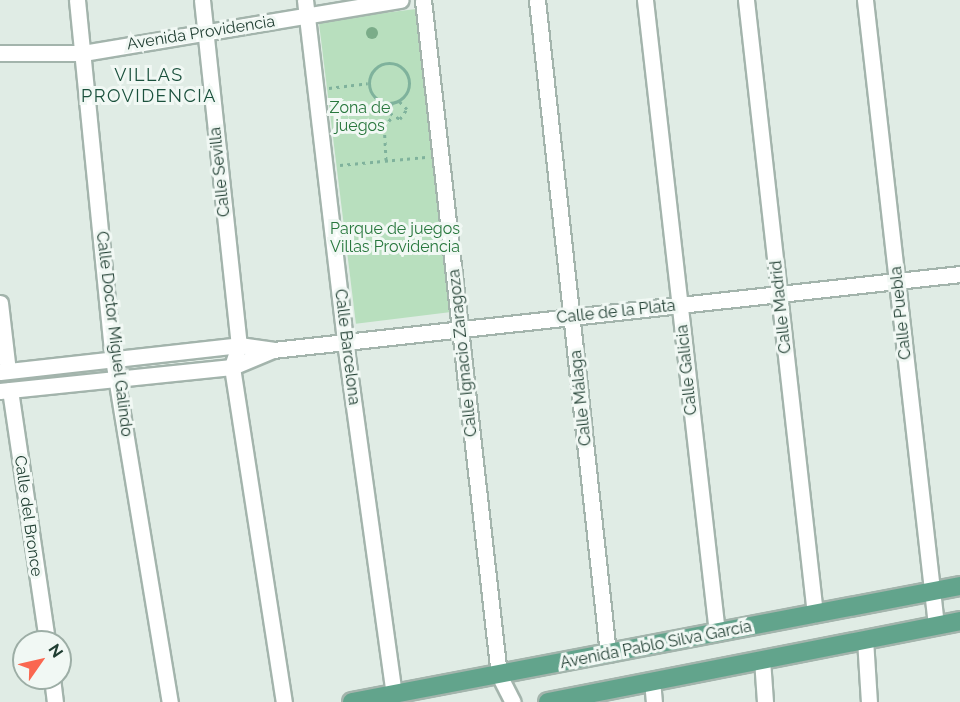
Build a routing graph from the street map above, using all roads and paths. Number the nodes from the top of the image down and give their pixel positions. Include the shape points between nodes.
1 (77, 0) edge
2 (202, 0) edge
3 (305, 0) edge
4 (401, 0) edge
5 (423, 0) edge
6 (537, 0) edge
7 (645, 0) edge
8 (746, 0) edge
9 (865, 0) edge
10 (306, 16) junction
11 (206, 32) junction
12 (0, 53) edge
13 (82, 53) junction
14 (418, 78) dead end
15 (409, 79) junction
16 (368, 83) junction
17 (322, 89) dead end
18 (399, 101) junction
19 (392, 103) junction
20 (392, 117) junction
21 (428, 157) dead end
22 (386, 160) junction
23 (332, 166) dead end
24 (960, 274) edge
25 (897, 281) junction
26 (779, 294) junction
27 (0, 303) edge
28 (679, 305) junction
29 (572, 317) junction
30 (460, 329) junction
31 (345, 342) junction
32 (239, 345) junction
33 (273, 350) junction
34 (113, 359) junction
35 (232, 367) junction
36 (4, 372) edge
37 (116, 378) junction
38 (5, 390) edge
39 (960, 586) edge
40 (932, 592) junction
41 (815, 614) junction
42 (960, 621) edge
43 (936, 626) junction
44 (45, 630) edge
45 (717, 633) junction
46 (865, 639) junction
47 (608, 654) junction
48 (762, 659) junction
49 (499, 675) junction
50 (652, 680) junction
51 (394, 693) junction
52 (170, 702) edge
53 (284, 702) edge
54 (352, 702) edge
55 (513, 702) edge
56 (548, 702) edge
57 (654, 702) edge
58 (765, 702) edge
59 (869, 702) edge

1 - 13 street, Calle Doctor Miguel Galindo
2 - 11 street, Calle Sevilla
3 - 10 street, Calle Barcelona
4 - 10 street, Avenida Providencia
5 - 30 street, Calle Ignacio Zaragoza
6 - 29 street, Calle Málaga
7 - 28 street, Calle Galicia
8 - 26 street, Calle Madrid
9 - 25 street, Calle Puebla
10 - 11 street, Avenida Providencia
10 - 31 street, Calle Barcelona
11 - 13 street, Avenida Providencia
11 - 32 street, Calle Sevilla
12 - 13 street, Avenida Providencia
13 - 34 street, Calle Doctor Miguel Galindo
14 - 15 path
15 - 16 path via 401,66 387,63 374,69
15 - 18 path via 407,92
16 - 17 path
16 - 19 path via 378,100
18 - 19 path
18 - 20 path via 407,112 400,119
19 - 20 path
20 - 22 path via 384,127
21 - 22 path
22 - 23 path
24 - 25 street, Calle de la Plata
25 - 26 street, Calle de la Plata
25 - 40 street, Calle Puebla
26 - 28 street, Calle de la Plata
26 - 41 street, Calle Madrid
27 - 36 street
28 - 29 street, Calle de la Plata
28 - 45 street, Calle Galicia
29 - 30 street, Calle de la Plata
29 - 47 street, Calle Málaga
30 - 31 street, Calle de la Plata
30 - 49 street, Calle Ignacio Zaragoza
31 - 33 street, Calle de la Plata
31 - 51 street, Calle Barcelona
32 - 33 street, Calle de la Plata
32 - 34 street, Calle de la Plata
32 - 35 street
33 - 35 street, Calle de la Plata
34 - 36 street, Calle de la Plata
34 - 37 street, Calle Doctor Miguel Galindo
35 - 37 street, Calle de la Plata
35 - 53 street
37 - 38 street, Calle de la Plata
37 - 52 street, Calle Doctor Miguel Galindo
38 - 44 street, Calle del Bronce
39 - 40 main road, Avenida Pablo Silva García
40 - 41 main road, Avenida Pablo Silva García
40 - 43 street, Calle Puebla
41 - 45 main road, Avenida Pablo Silva García
42 - 43 main road, Avenida Pablo Silva García
43 - 46 main road, Avenida Pablo Silva García
45 - 47 main road, Avenida Pablo Silva García
46 - 48 main road, Avenida Pablo Silva García
46 - 59 street
47 - 49 main road, Avenida Pablo Silva García
48 - 50 main road, Avenida Pablo Silva García
48 - 58 street
49 - 51 main road, Avenida Pablo Silva García
49 - 55 street, Calle Ignacio Zaragoza
50 - 56 main road, Avenida Pablo Silva García
50 - 57 street
51 - 54 main road, Avenida Pablo Silva García

